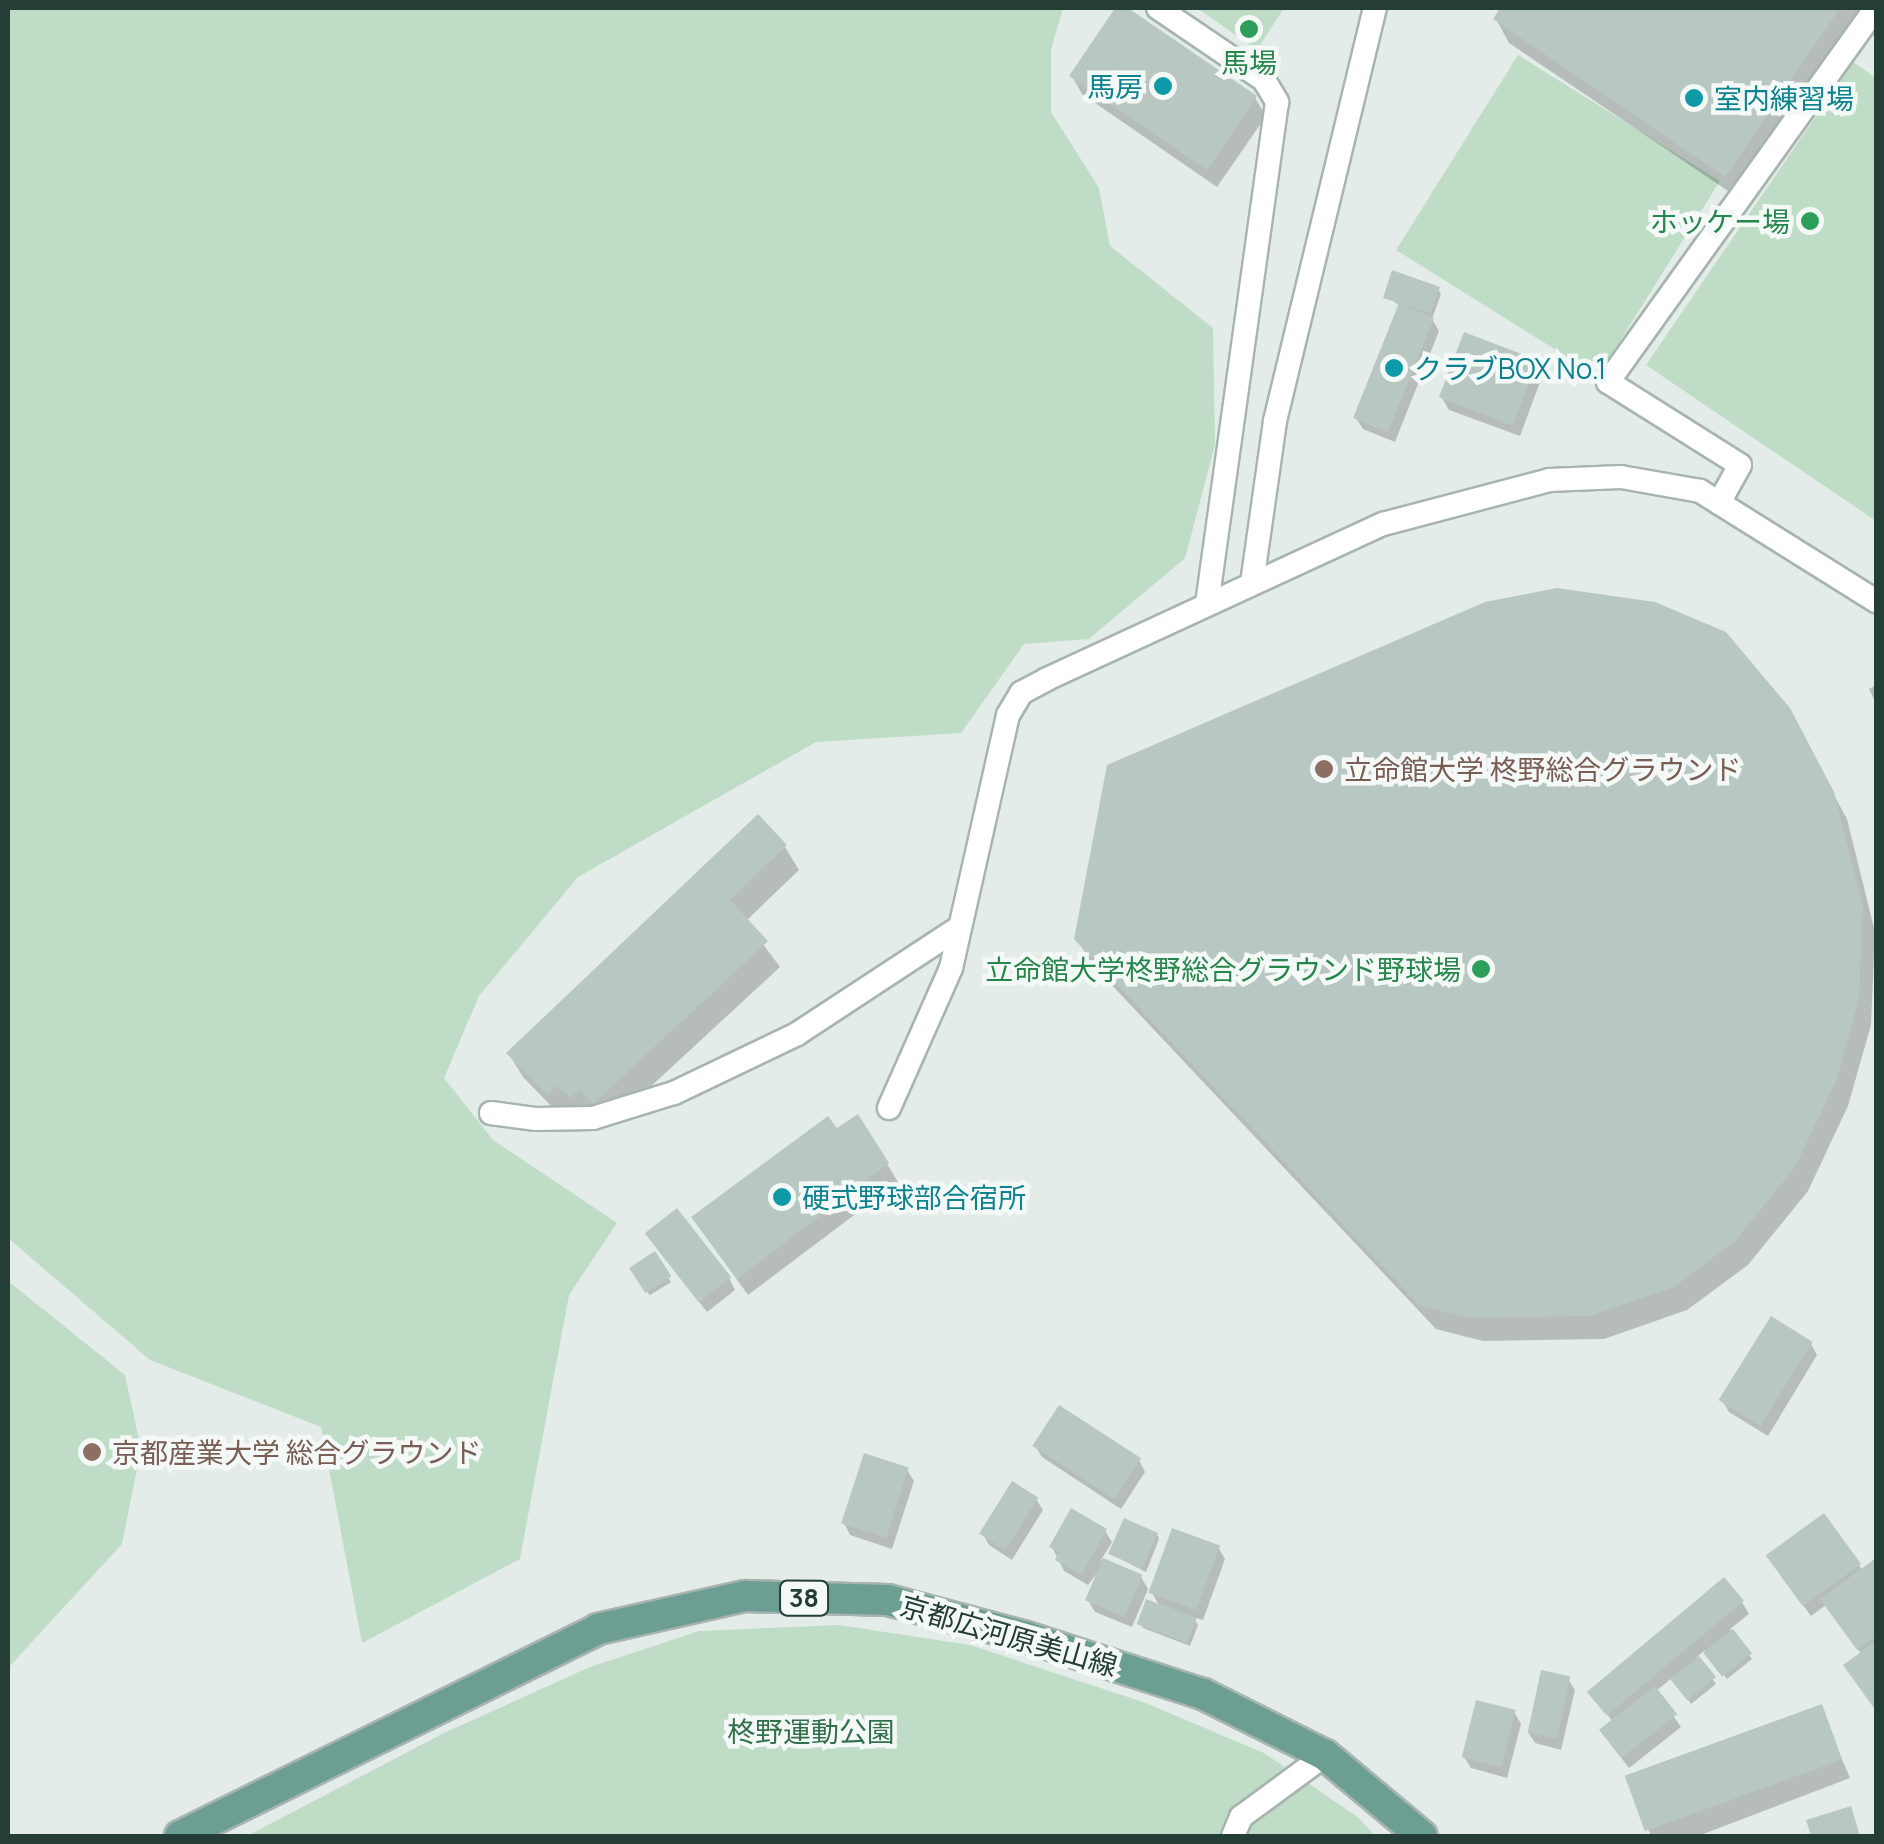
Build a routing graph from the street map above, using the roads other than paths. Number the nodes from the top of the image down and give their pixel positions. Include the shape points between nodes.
1 (1158, 8) edge
2 (1375, 8) edge
3 (1876, 8) edge
4 (1719, 503) junction
5 (1252, 583) junction
6 (1876, 601) edge
7 (1207, 604) junction
8 (960, 927) junction
9 (889, 1108) dead end
10 (491, 1113) dead end
11 (1325, 1755) junction
12 (180, 1836) edge
13 (1233, 1836) edge
14 (1422, 1836) edge

1 - 7 lane via 1264,80 1277,102
2 - 5 lane via 1275,421
3 - 4 lane via 1608,382 1740,465
4 - 5 lane via 1700,491 1621,477 1549,480 1383,524
4 - 6 lane
5 - 7 lane
7 - 8 lane via 1021,694 1008,714
8 - 9 lane via 950,968
8 - 10 lane via 797,1034 674,1093 593,1118
11 - 12 main road, 京都広河原美山線 / 38 via 1203,1694 1026,1637 888,1600 745,1596 598,1629
11 - 13 lane via 1241,1817
11 - 14 main road, 京都広河原美山線 / 38

